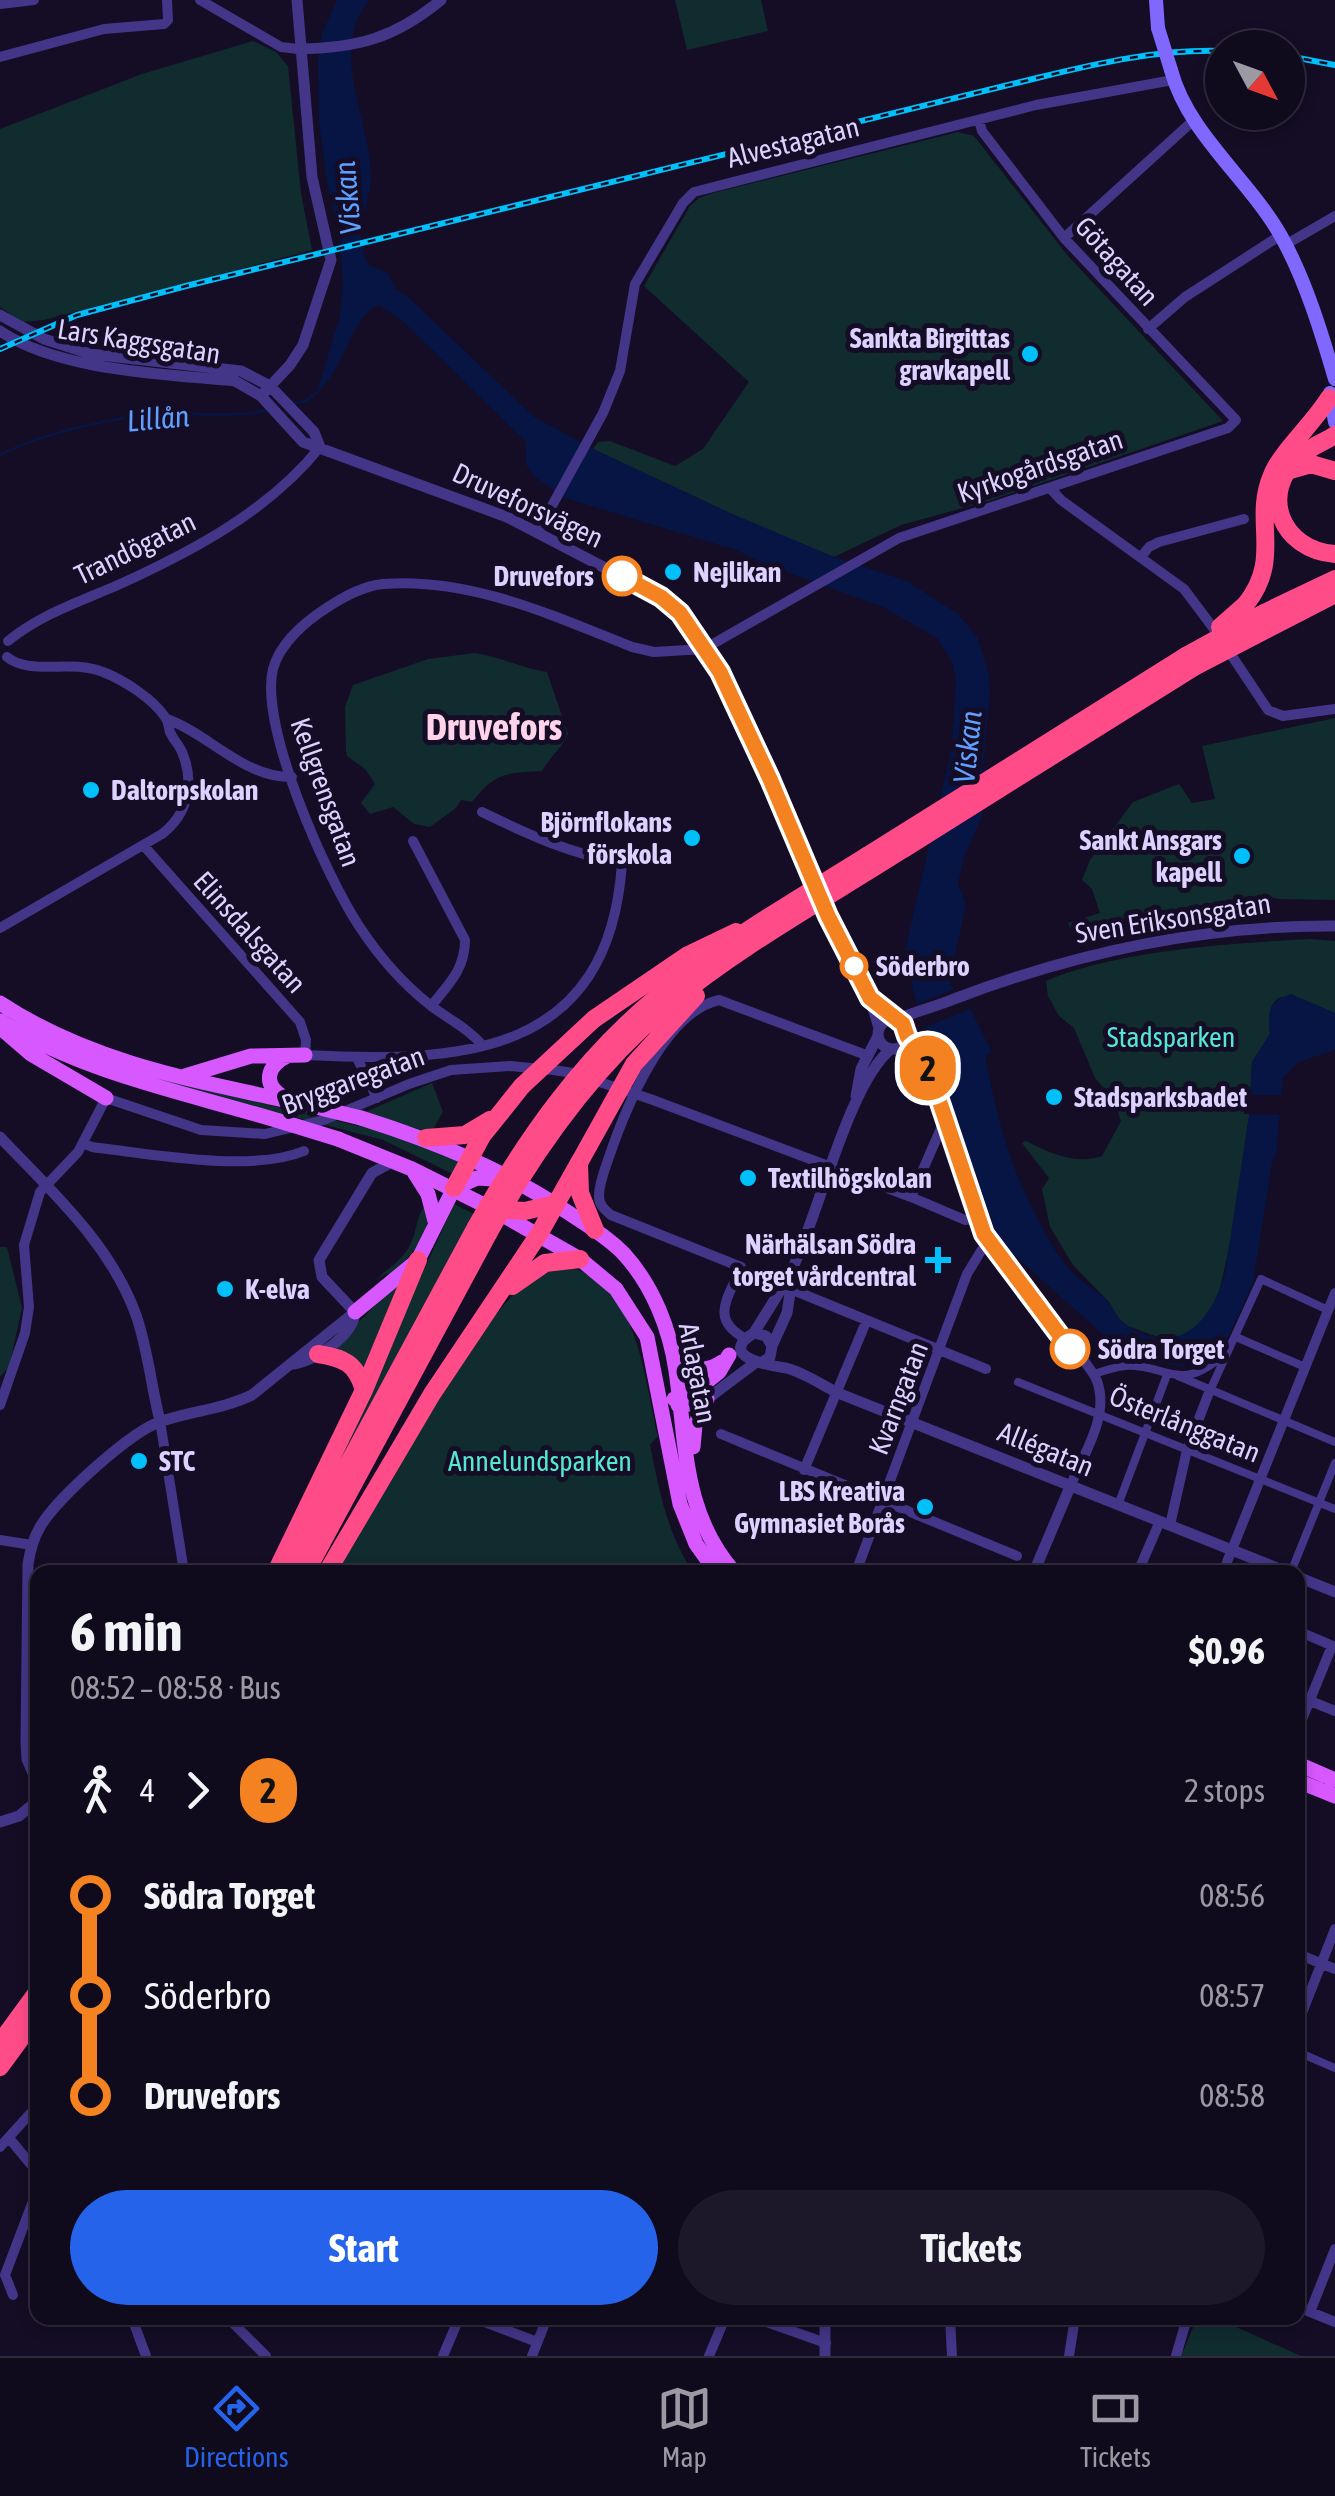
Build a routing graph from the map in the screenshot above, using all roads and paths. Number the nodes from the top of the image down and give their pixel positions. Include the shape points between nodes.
1 (34, 0) edge
2 (167, 0) edge
3 (200, 0) edge
4 (296, 0) edge
5 (441, 0) edge
6 (1156, 0) edge
7 (0, 4) edge
8 (298, 48) junction
9 (0, 57) edge
10 (1172, 75) junction
11 (1195, 119) junction
12 (979, 120) junction
13 (1335, 216) edge
14 (1064, 238) junction
15 (1283, 240) junction
16 (0, 315) edge
17 (1148, 329) junction
18 (0, 331) edge
19 (1335, 378) edge
20 (270, 396) junction
21 (1329, 398) junction
22 (1236, 420) joint
23 (1335, 422) edge
24 (1335, 434) edge
25 (1298, 441) junction
26 (320, 446) junction
27 (1290, 470) junction
28 (1335, 471) edge
29 (1050, 488) junction
30 (1244, 519) dead end
31 (537, 533) junction
32 (1335, 554) edge
33 (1141, 557) junction
34 (1335, 580) edge
35 (1335, 594) edge
36 (4, 639) edge
37 (704, 649) junction
38 (3, 659) edge
39 (1190, 662) junction
40 (1335, 709) edge
41 (167, 719) junction
42 (292, 778) junction
43 (482, 812) dead end
44 (926, 827) junction
45 (413, 841) dead end
46 (144, 846) junction
47 (783, 916) junction
48 (1335, 926) edge
49 (0, 928) edge
50 (870, 998) junction
51 (0, 1003) edge
52 (431, 1006) junction
53 (926, 1010) junction
54 (896, 1020) junction
55 (0, 1024) edge
56 (879, 1032) junction
57 (907, 1034) junction
58 (484, 1046) junction
59 (893, 1049) junction
60 (861, 1053) junction
61 (305, 1055) junction
62 (287, 1056) junction
63 (357, 1058) junction
64 (647, 1067) junction
65 (929, 1070) junction
66 (181, 1077) junction
67 (606, 1084) junction
68 (634, 1094) junction
69 (106, 1098) junction
70 (378, 1098) junction
71 (857, 1100) junction
72 (303, 1105) junction
73 (502, 1111) junction
74 (948, 1123) junction
75 (0, 1136) edge
76 (426, 1138) junction
77 (83, 1143) junction
78 (304, 1151) dead end
79 (470, 1156) junction
80 (394, 1161) junction
81 (579, 1163) junction
82 (832, 1166) junction
83 (412, 1169) junction
84 (514, 1180) junction
85 (46, 1186) junction
86 (454, 1188) junction
87 (911, 1196) junction
88 (556, 1204) junction
89 (492, 1209) junction
90 (977, 1218) junction
91 (436, 1221) junction
92 (595, 1230) junction
93 (482, 1231) junction
94 (539, 1234) junction
95 (990, 1245) junction
96 (580, 1259) junction
97 (418, 1260) junction
98 (793, 1268) junction
99 (792, 1290) junction
100 (1335, 1293) edge
101 (500, 1296) junction
102 (354, 1312) junction
103 (1332, 1312) edge
104 (866, 1322) junction
105 (647, 1337) junction
106 (1236, 1337) junction
107 (748, 1338) junction
108 (772, 1348) junction
109 (1229, 1349) junction
110 (941, 1350) junction
111 (318, 1354) junction
112 (674, 1355) junction
113 (729, 1356) junction
114 (758, 1363) junction
115 (294, 1364) junction
116 (1306, 1366) junction
117 (787, 1368) junction
118 (986, 1369) dead end
119 (1094, 1374) junction
120 (1167, 1375) junction
121 (1178, 1376) junction
122 (1018, 1382) dead end
123 (364, 1390) junction
124 (1209, 1392) junction
125 (838, 1393) junction
126 (707, 1399) junction
127 (680, 1402) junction
128 (0, 1405) edge
129 (1100, 1413) junction
130 (1284, 1420) junction
131 (160, 1421) junction
132 (913, 1423) junction
133 (666, 1425) junction
134 (1147, 1433) junction
135 (722, 1434) dead end
136 (1335, 1442) edge
137 (1187, 1450) junction
138 (1335, 1463) edge
139 (804, 1470) junction
140 (1260, 1479) junction
141 (691, 1486) junction
142 (1070, 1486) junction
143 (882, 1502) junction
144 (1319, 1502) junction
145 (1118, 1505) junction
146 (1335, 1509) edge
147 (1165, 1523) junction
148 (0, 1540) edge
149 (32, 1545) junction
150 (1232, 1550) junction
151 (1018, 1556) dead end
152 (183, 1565) edge
153 (279, 1565) edge
154 (294, 1565) edge
155 (310, 1565) edge
156 (331, 1565) edge
157 (711, 1565) edge
158 (729, 1565) edge
159 (859, 1565) edge
160 (1037, 1565) edge
161 (1142, 1565) edge
162 (1226, 1565) edge
163 (1271, 1565) edge
164 (1292, 1565) edge
165 (1305, 1580) edge
166 (1335, 1592) edge
167 (1305, 1634) edge
168 (30, 1642) edge
169 (1334, 1646) edge
170 (1305, 1699) edge
171 (1310, 1701) junction
172 (1335, 1711) edge
173 (1305, 1713) edge
174 (30, 1736) edge
175 (30, 1766) edge
176 (1305, 1767) edge
177 (1335, 1780) edge
178 (1305, 1784) edge
179 (1335, 1796) edge
180 (30, 1807) edge
181 (0, 1822) edge
182 (1335, 1929) edge
183 (1305, 1957) edge
184 (1321, 1964) junction
185 (1335, 1969) edge
186 (30, 2002) edge
187 (1305, 2005) edge
188 (30, 2026) edge
189 (0, 2043) edge
190 (1305, 2055) edge
191 (0, 2067) edge
192 (1335, 2068) edge
193 (30, 2114) edge
194 (9, 2138) junction
195 (0, 2147) edge
196 (30, 2163) edge
197 (30, 2209) edge
198 (1335, 2249) edge
199 (13, 2294) dead end
200 (1305, 2310) edge
201 (1310, 2312) junction
202 (1335, 2322) edge
203 (135, 2325) edge
204 (235, 2325) edge
205 (456, 2325) edge
206 (493, 2325) edge
207 (544, 2325) edge
208 (723, 2325) edge
209 (771, 2325) edge
210 (950, 2325) edge
211 (1073, 2325) edge
212 (1185, 2325) edge
213 (538, 2342) junction
214 (826, 2349) edge
215 (146, 2356) edge
216 (266, 2356) edge
217 (443, 2356) edge
218 (532, 2356) edge
219 (709, 2356) edge
220 (952, 2356) edge
221 (1069, 2356) edge
222 (1176, 2356) edge

1 - 7 street
2 - 9 street via 164,24 104,30
3 - 8 street via 281,47
4 - 8 street
5 - 8 street via 396,32 361,43
6 - 10 main road, bridge
8 - 20 street via 312,177 330,260 304,345
10 - 11 main road
10 - 12 street, Alvestagatan
11 - 14 street
11 - 15 main road
12 - 14 street, Götagatan
12 - 31 street, Alvestagatan via 694,192 635,284 620,371
13 - 15 street
14 - 17 street, Götagatan
15 - 17 street via 1185,297
15 - 19 main road
16 - 20 street, Lars Kaggsgatan via 91,354 232,368
17 - 22 street, Götagatan
18 - 20 street, Lars Kaggsgatan via 36,350 89,364 235,381
19 - 21 main road
20 - 26 street, Druveforsvägen via 303,442
21 - 23 main road
21 - 25 highway
22 - 29 street, Kyrkogårdsgatan
24 - 25 highway via 1325,430
24 - 27 highway
25 - 39 highway, bridge via 1271,475 1262,581
26 - 31 street, Druveforsvägen
26 - 36 street, Trandögatan via 272,494 180,556
27 - 28 highway via 1311,464
27 - 32 highway via 1279,513 1297,540
29 - 33 street
29 - 37 street, Kyrkogårdsgatan via 919,530
30 - 33 street via 1158,542
31 - 37 street, Druveforsvägen via 661,597
33 - 40 street via 1195,600 1268,710 1283,716
34 - 39 highway, bridge via 1266,612
35 - 39 highway, bridge
36 - 38 street via 11,648
37 - 42 street, Kellgrensgatan via 632,647 477,592 431,585 364,588 296,632 273,670 272,707
37 - 50 street, Druveforsvägen
38 - 41 street via 25,667 101,670
39 - 44 highway
41 - 42 street via 248,765
41 - 46 street via 186,765 188,797 174,825
42 - 52 street, Kellgrensgatan via 319,851 360,928
43 - 58 street via 580,856 622,864 615,923 591,973 539,1025
44 - 47 highway, bridge via 867,856
44 - 47 highway, bridge via 905,848
45 - 52 street via 465,940 457,974
46 - 49 street
46 - 61 street, Elinsdalsgatan via 300,1022
47 - 73 highway, bridge via 688,955 633,990 565,1044
47 - 81 highway, bridge via 650,1044
47 - 93 highway, bridge via 667,1006 605,1065
48 - 53 street, Sven Eriksonsgatan via 1244,929 1126,946 1053,963
50 - 54 street, Druveforsvägen
50 - 56 street, Druveforsvägen
51 - 66 main road, Arlagatan via 89,1050
52 - 58 street, Kellgrensgatan
53 - 54 street
53 - 57 street
54 - 56 street via 884,1022
54 - 57 street
55 - 69 main road via 31,1054
55 - 80 main road, Arlagatan, bridge via 102,1070
56 - 59 street via 884,1046
56 - 60 street
57 - 59 street
57 - 65 street
58 - 63 street via 454,1054
59 - 65 street
59 - 71 street via 874,1066
60 - 64 street via 719,1000 668,1038
60 - 71 street
61 - 62 main road
61 - 63 street
62 - 66 main road via 251,1056
62 - 72 main road via 272,1067 268,1083
63 - 70 street
64 - 67 street
64 - 68 street
65 - 74 street
66 - 72 main road, Arlagatan
67 - 68 street, Bryggaregatan
67 - 70 street, Bryggaregatan via 553,1070 487,1067 434,1074
68 - 82 street, Bryggaregatan
68 - 107 street via 601,1182 602,1208 740,1267 724,1321
69 - 70 street, Bryggaregatan via 168,1121 235,1134 324,1120
69 - 77 street
71 - 82 street
72 - 76 main road, Arlagatan, bridge
73 - 76 highway via 466,1135
73 - 79 highway
74 - 87 street
74 - 90 street
75 - 85 street
76 - 79 main road, Arlagatan
77 - 78 street via 196,1159
77 - 85 street
79 - 84 main road, Arlagatan
79 - 86 highway
80 - 83 main road, Arlagatan
80 - 102 street via 372,1173 318,1266
81 - 88 highway
81 - 92 highway via 580,1193
82 - 87 street, Bryggaregatan
82 - 98 street
83 - 86 main road, Arlagatan
83 - 91 main road
84 - 86 main road via 477,1178
84 - 88 main road, Arlagatan
85 - 128 street via 24,1245 25,1333
85 - 131 street via 122,1281 144,1339
86 - 89 main road, Arlagatan
86 - 91 main road
87 - 90 street, Bryggaregatan via 965,1220
88 - 89 highway via 526,1212
88 - 92 main road, Arlagatan
88 - 94 highway
89 - 94 main road, Arlagatan
90 - 95 street
91 - 97 main road
92 - 112 main road, Arlagatan via 646,1284
93 - 154 highway
93 - 155 highway
94 - 96 main road, Arlagatan
94 - 101 highway
95 - 110 street, Kvarngatan via 967,1274
95 - 119 street
96 - 101 highway via 545,1262
96 - 105 main road, Arlagatan via 616,1289
97 - 102 main road
97 - 123 highway
98 - 99 street
98 - 107 street
99 - 104 street
99 - 108 street
100 - 103 street
101 - 156 highway via 440,1382
102 - 111 street via 350,1328
102 - 115 street
103 - 106 street via 1260,1279
103 - 116 street
104 - 110 street
104 - 125 street
105 - 127 main road via 666,1388
105 - 133 main road, Arlagatan
106 - 109 street
106 - 116 street
107 - 108 street, Allégatan via 766,1336
107 - 113 street
107 - 114 street via 744,1355
108 - 114 street
108 - 117 street, Allégatan
109 - 121 street via 1205,1369
109 - 124 street
110 - 118 street
110 - 132 street, Kvarngatan
111 - 115 street
111 - 123 highway via 348,1362
112 - 113 main road via 703,1370
112 - 127 main road, Arlagatan
113 - 127 main road
114 - 117 street, Allégatan
114 - 126 street
115 - 131 street via 233,1404
116 - 130 street
117 - 125 street, Allégatan
119 - 120 street via 1133,1366
119 - 129 street
120 - 121 street
120 - 134 street
121 - 124 street
122 - 129 street, Österlånggatan
123 - 153 highway
124 - 130 street
124 - 137 street
125 - 132 street, Allégatan
125 - 139 street
126 - 127 main road
126 - 141 main road via 695,1424
127 - 133 main road
127 - 141 main road, Arlagatan
129 - 134 street, Österlånggatan
129 - 142 street
130 - 136 street
130 - 140 street
131 - 149 street via 62,1499
131 - 152 street
132 - 142 street, Allégatan
132 - 143 street, Kvarngatan
133 - 157 main road, Arlagatan via 685,1521
134 - 137 street, Österlånggatan
134 - 145 street
135 - 139 street
137 - 140 street, Österlånggatan
137 - 147 street
138 - 144 street
139 - 143 street
140 - 144 street, Österlånggatan
140 - 150 street
141 - 158 main road, Arlagatan via 700,1523
142 - 145 street, Allégatan
142 - 160 street
143 - 151 street
143 - 159 street, Kvarngatan
144 - 146 street, Österlånggatan
144 - 164 street
145 - 147 street, Allégatan
147 - 150 street, Allégatan
147 - 161 street
148 - 149 street
149 - 168 street
150 - 162 street
150 - 163 street, Allégatan
165 - 166 street
167 - 169 street
169 - 171 street
170 - 171 street
171 - 172 street
171 - 173 street
174 - 175 street
176 - 177 main road
178 - 179 main road
180 - 181 street
182 - 184 street
183 - 184 street
184 - 185 street
184 - 187 street
186 - 189 highway
188 - 191 highway
190 - 192 street
193 - 194 street
194 - 195 street
194 - 196 street
197 - 199 street via 5,2275
198 - 201 street
200 - 201 street
201 - 202 street
203 - 215 street
204 - 216 street
205 - 217 street
206 - 213 street
207 - 213 street
208 - 219 street
209 - 214 street
210 - 220 street
211 - 221 street
212 - 222 street
213 - 218 street

